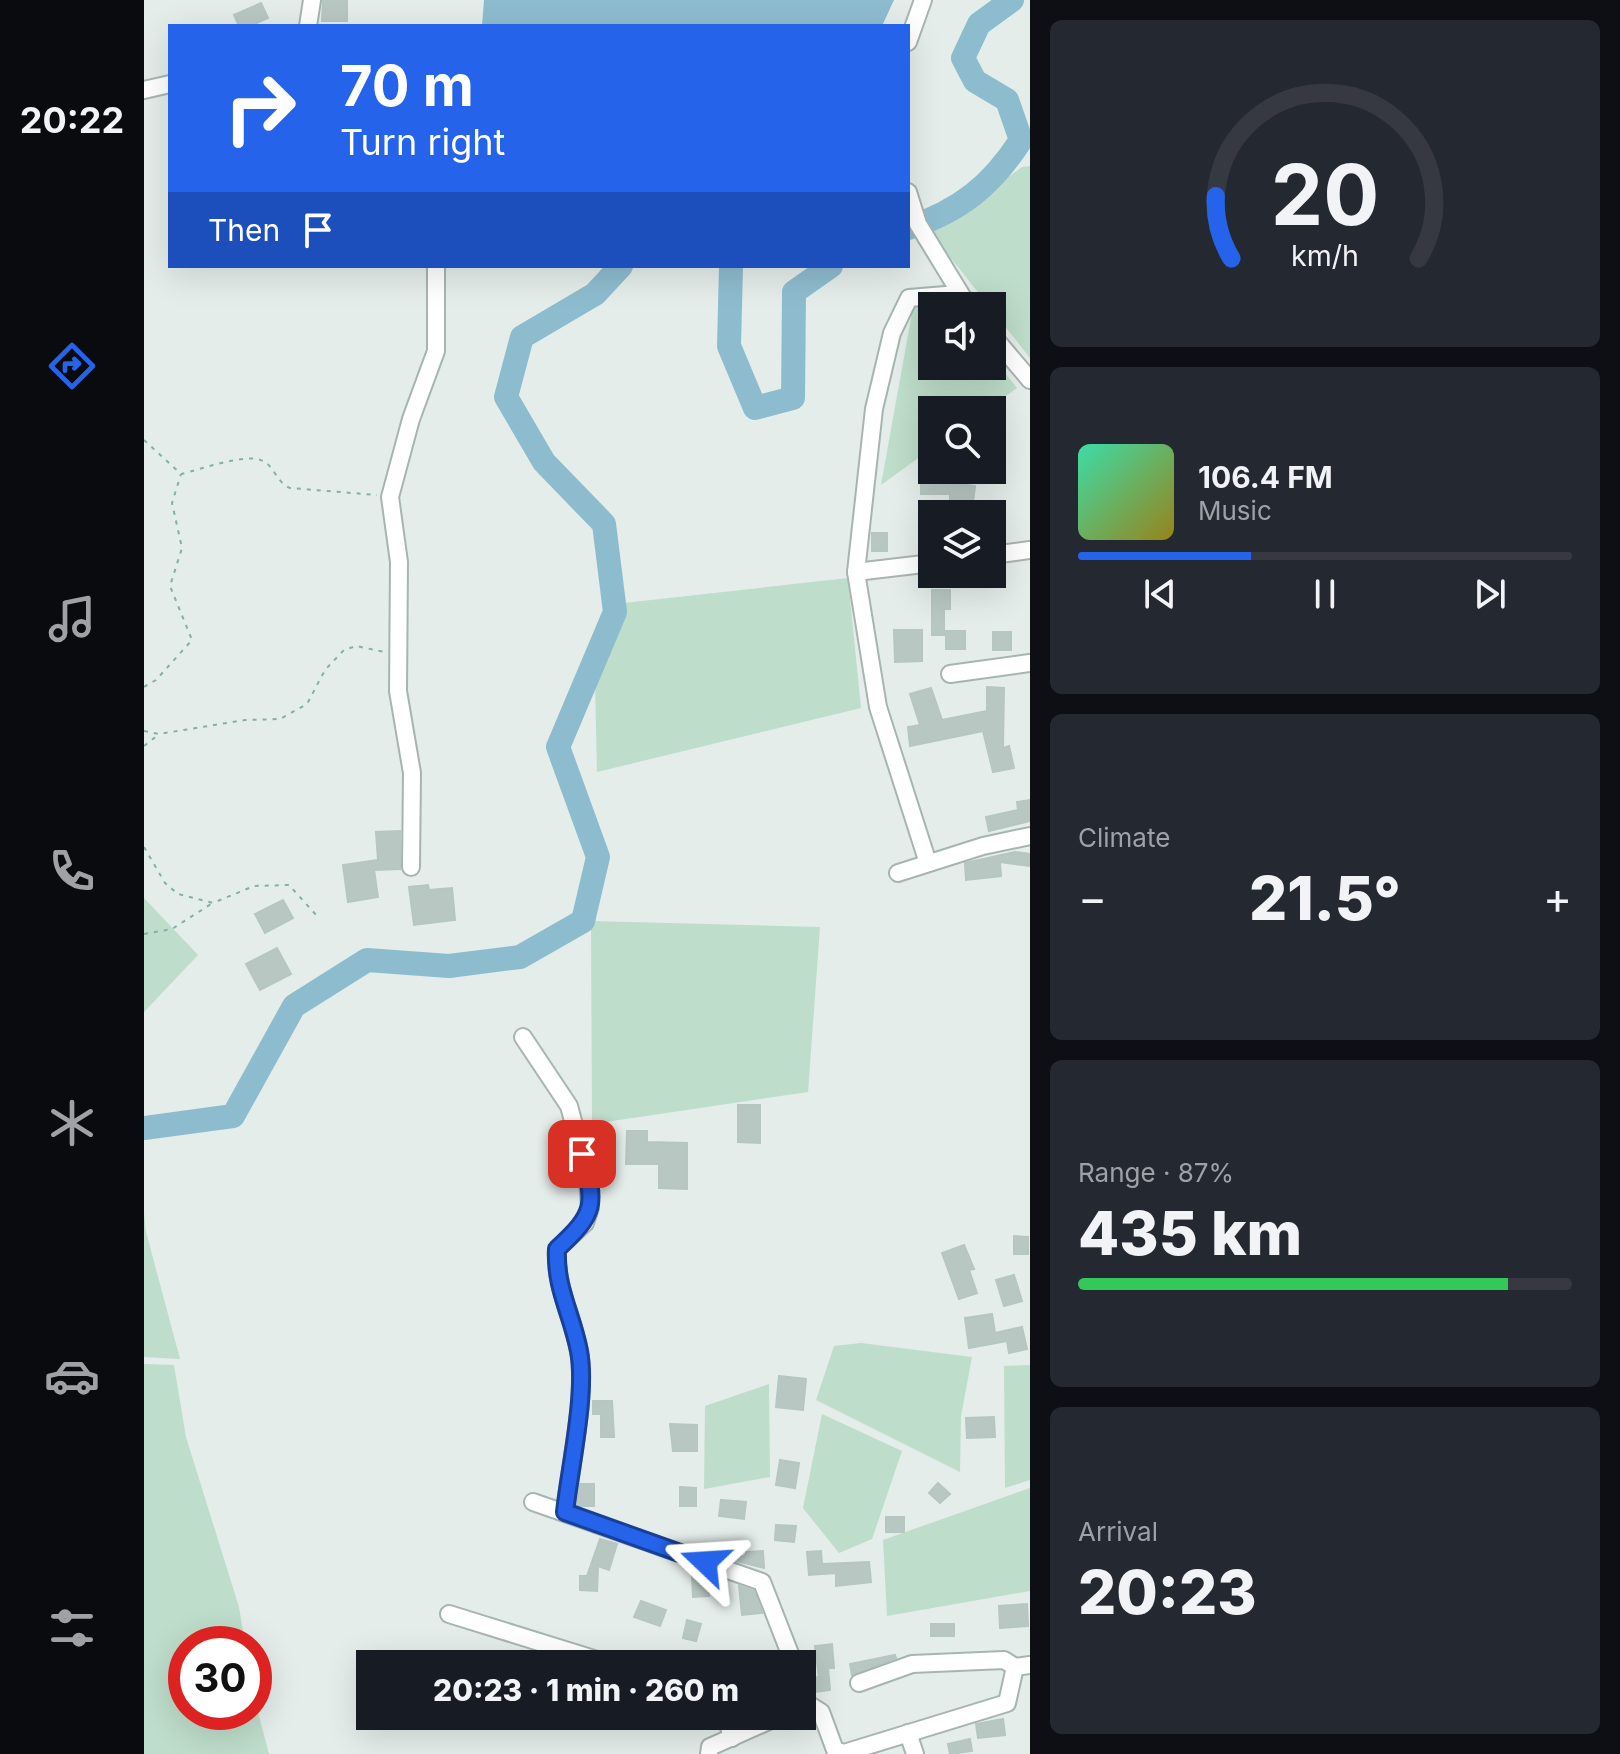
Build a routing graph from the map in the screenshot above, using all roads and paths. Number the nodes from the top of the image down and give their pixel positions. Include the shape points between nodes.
1 (312, 0) edge
2 (923, 0) edge
3 (308, 24) edge
4 (910, 36) edge
5 (168, 84) edge
6 (144, 90) edge
7 (910, 198) edge
8 (436, 268) edge
9 (958, 292) edge
10 (918, 298) edge
11 (1006, 352) edge
12 (1030, 380) edge
13 (144, 440) edge
14 (181, 474) junction
15 (390, 497) junction
16 (1030, 550) edge
17 (1006, 553) edge
18 (918, 565) edge
19 (856, 572) junction
20 (396, 658) junction
21 (1030, 663) edge
22 (950, 674) dead end
23 (144, 687) edge
24 (144, 731) edge
25 (159, 734) junction
26 (144, 746) edge
27 (1030, 836) edge
28 (144, 847) edge
29 (928, 863) junction
30 (411, 867) dead end
31 (898, 873) dead end
32 (213, 903) junction
33 (318, 917) dead end
34 (144, 934) edge
35 (523, 1037) dead end
36 (533, 1502) dead end
37 (565, 1512) junction
38 (449, 1614) dead end
39 (565, 1650) edge
40 (789, 1650) edge
41 (1023, 1666) edge
42 (859, 1683) dead end
43 (816, 1708) edge
44 (730, 1730) edge
45 (749, 1730) edge
46 (908, 1733) junction
47 (732, 1738) junction
48 (709, 1754) edge
49 (915, 1754) edge

1 - 3 street
2 - 4 street
5 - 6 street
7 - 9 street via 918,224
8 - 15 street via 436,351
10 - 19 street via 909,298 892,333 874,409
11 - 12 street
13 - 14 path
14 - 15 path via 252,457 266,462 290,488
14 - 23 path via 172,503 182,548 170,586 192,640
15 - 20 street via 399,562
16 - 17 street
18 - 19 street
19 - 29 street via 878,707
20 - 25 path via 356,646 344,650 325,670 307,704 280,719
20 - 30 street via 412,773
21 - 22 street
24 - 25 path
25 - 26 path
27 - 29 street
28 - 32 path via 165,883 178,894
29 - 31 street
32 - 33 path via 254,886 289,885
32 - 34 path via 172,929
35 - 37 street via 569,1106 588,1177 590,1208 585,1223 557,1249 555,1274 579,1350 581,1374
36 - 37 street
37 - 40 street via 762,1582
38 - 39 street
41 - 42 street via 1004,1660 912,1664
41 - 46 street via 1007,1703
43 - 46 street via 835,1750 844,1753
44 - 47 street
45 - 47 street
46 - 49 street
47 - 48 street via 710,1747

